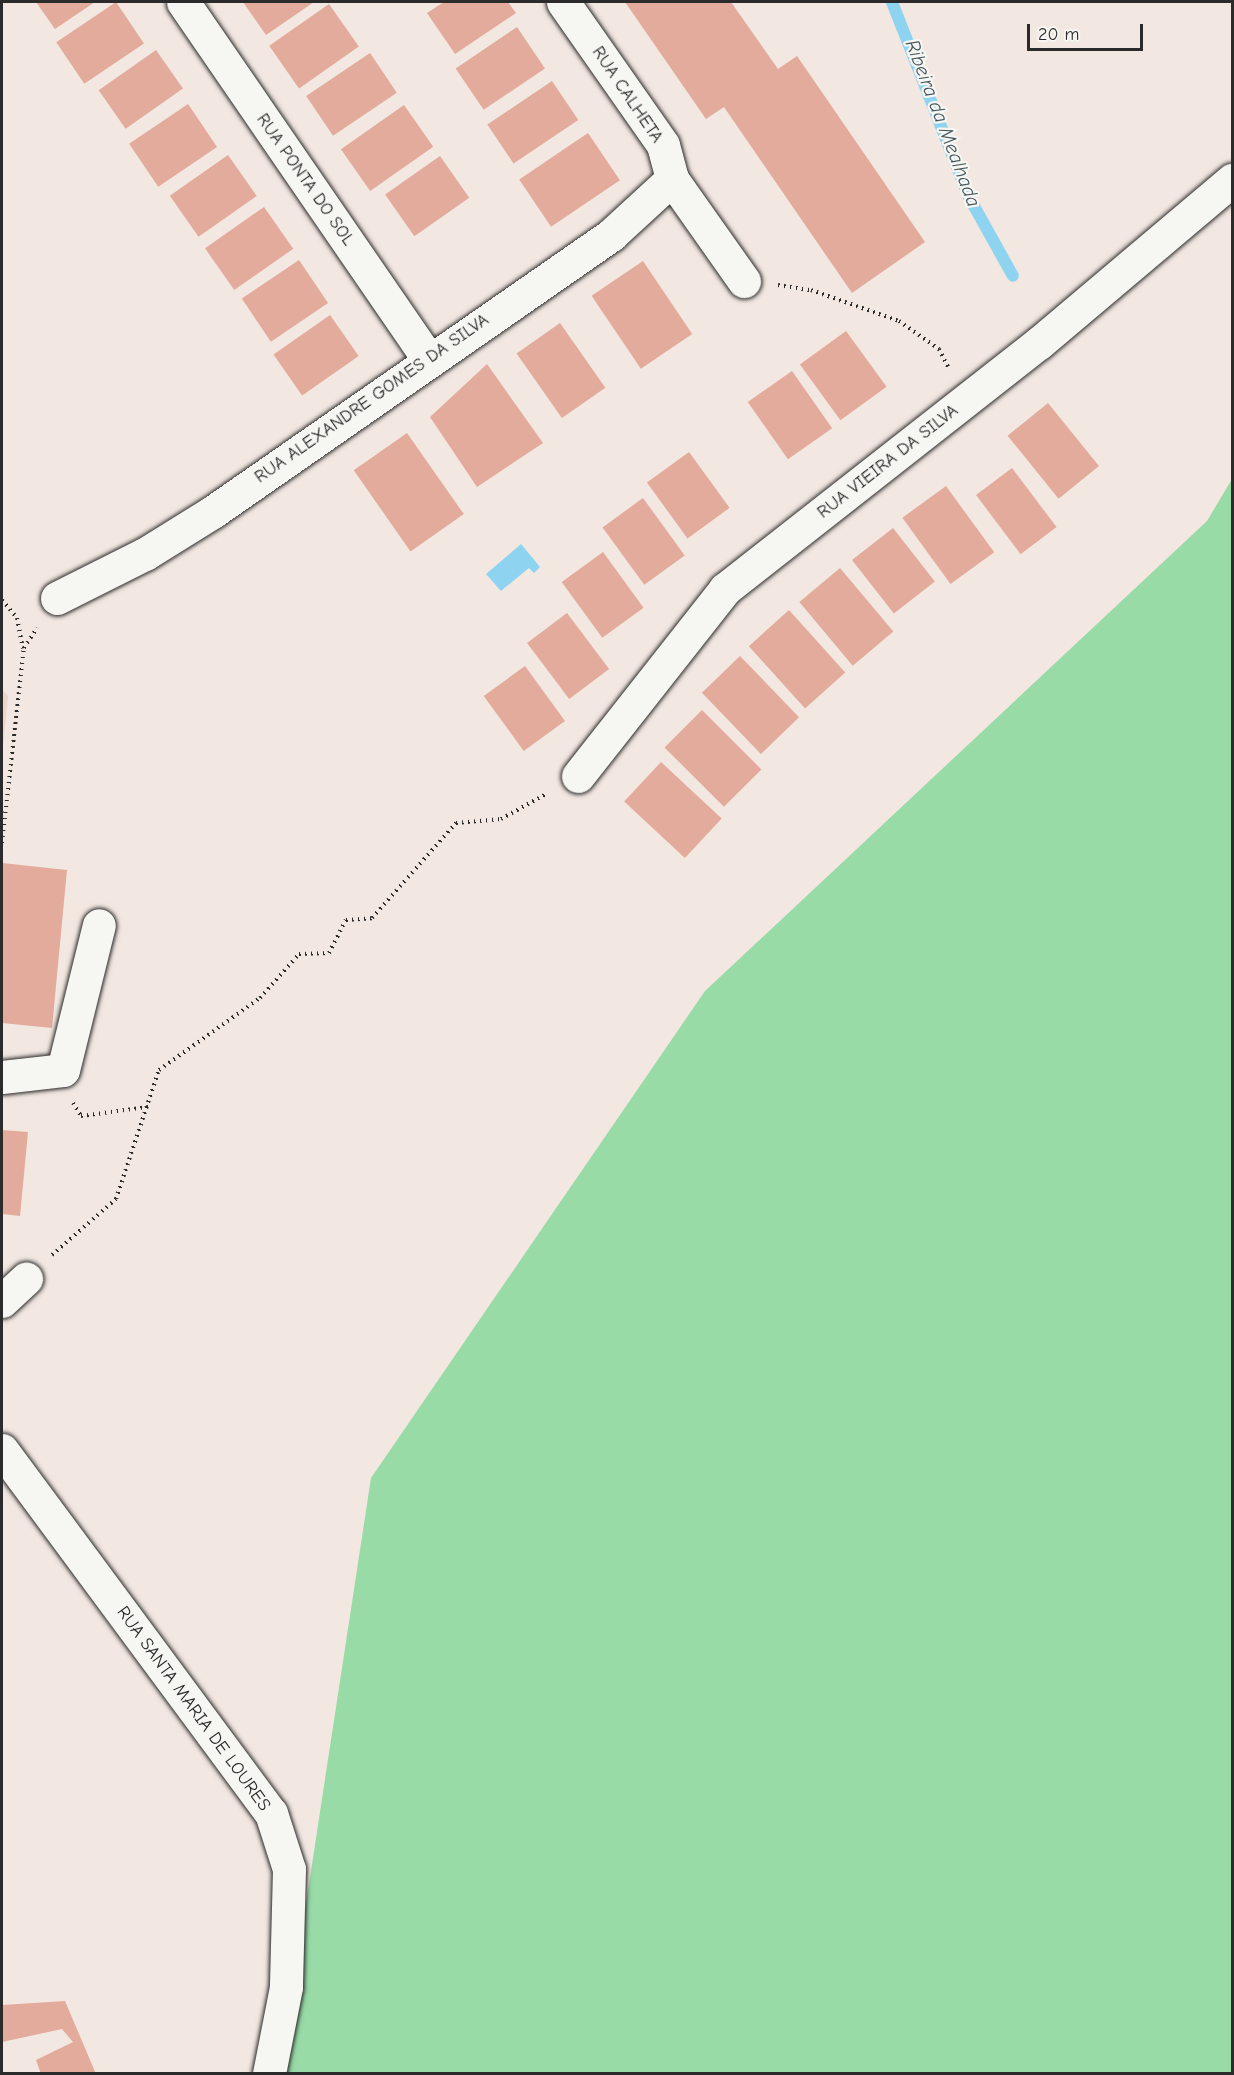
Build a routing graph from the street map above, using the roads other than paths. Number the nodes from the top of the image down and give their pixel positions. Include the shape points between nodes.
1 (183, 2) edge
2 (563, 2) edge
3 (672, 179) junction
4 (1233, 180) edge
5 (744, 281) road end
6 (428, 358) junction
7 (57, 598) road end
8 (578, 776) road end
9 (99, 925) dead end
10 (2, 1077) edge
11 (26, 1278) road end
12 (2, 1301) edge
13 (2, 1450) edge
14 (269, 2073) edge

1 - 6 street, RUA PONTA DO SOL
2 - 3 street, RUA CALHETA via 663,145
3 - 5 street, RUA CALHETA
3 - 6 street, RUA ALEXANDRE GOMES DA SILVA via 611,235
4 - 8 street, RUA VIEIRA DA SILVA via 965,402 725,589
6 - 7 street, RUA ALEXANDRE GOMES DA SILVA via 214,511 145,554
9 - 10 street via 63,1070
11 - 12 street
13 - 14 street, RUA SANTA MARIA DE LOURES via 271,1813 289,1869 286,1988

